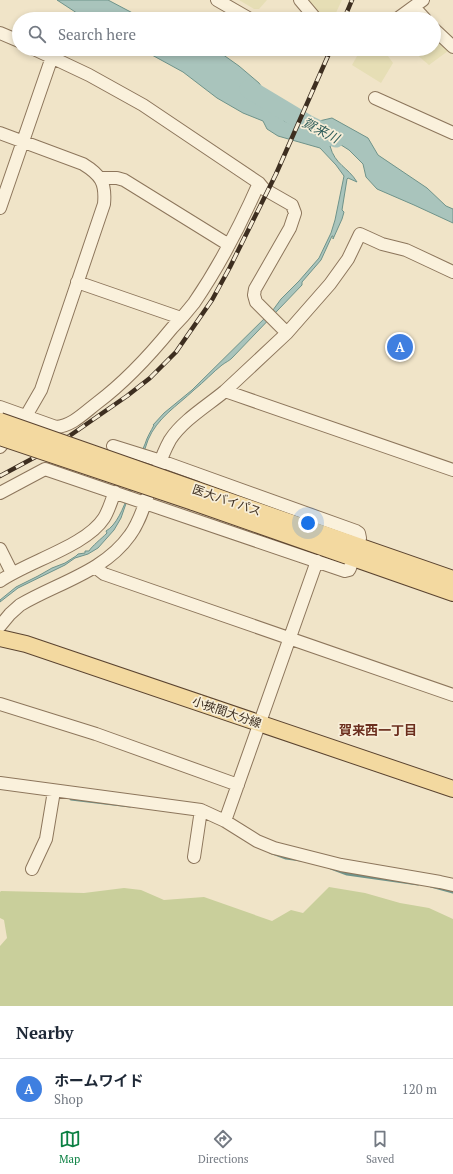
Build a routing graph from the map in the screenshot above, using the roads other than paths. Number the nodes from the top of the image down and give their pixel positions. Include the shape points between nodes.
1 (217, 0) edge
2 (300, 0) edge
3 (418, 4) edge
4 (238, 12) edge
5 (310, 12) edge
6 (407, 12) edge
7 (0, 33) edge
8 (441, 36) edge
9 (12, 39) edge
10 (453, 47) edge
11 (48, 56) edge
12 (52, 58) junction
13 (375, 98) dead end
14 (0, 133) edge
15 (453, 133) edge
16 (23, 141) junction
17 (100, 178) junction
18 (259, 183) junction
19 (0, 208) edge
20 (229, 245) junction
21 (453, 272) edge
22 (77, 282) junction
23 (181, 318) junction
24 (286, 333) junction
25 (225, 391) junction
26 (0, 407) edge
27 (26, 416) junction
28 (0, 421) edge
29 (0, 436) edge
30 (113, 446) dead end
31 (0, 447) edge
32 (161, 461) junction
33 (453, 470) edge
34 (115, 492) junction
35 (0, 493) edge
36 (195, 496) junction
37 (145, 502) junction
38 (0, 549) edge
39 (356, 552) junction
40 (317, 561) junction
41 (95, 567) junction
42 (12, 573) junction
43 (453, 579) edge
44 (0, 581) edge
45 (453, 593) edge
46 (0, 626) edge
47 (290, 637) junction
48 (0, 638) edge
49 (453, 695) edge
50 (0, 704) edge
51 (260, 723) junction
52 (0, 783) edge
53 (238, 785) junction
54 (453, 789) edge
55 (54, 791) junction
56 (201, 810) junction
57 (225, 821) junction
58 (194, 857) dead end
59 (32, 868) dead end
60 (453, 885) edge

1 - 4 street
2 - 5 street
3 - 6 street
7 - 9 street
8 - 10 street
11 - 12 street
12 - 16 street
12 - 18 street via 89,75 148,108
13 - 15 street
14 - 16 street
16 - 17 street via 83,164
16 - 19 street
17 - 20 street via 124,180
17 - 22 street via 105,195 104,204
18 - 20 street
18 - 24 street via 264,189 292,205 295,213 290,228 254,292 256,302
20 - 23 street via 193,304
21 - 24 street via 406,250 382,244 360,234 348,259 330,284
22 - 23 street
22 - 27 street via 40,390
23 - 27 street via 131,373 72,423 56,427
24 - 25 street
25 - 32 street via 175,434
25 - 33 street
26 - 27 street
27 - 31 street
28 - 36 main road, 医大バイパス, bridge
29 - 36 main road, 医大バイパス, bridge
30 - 32 street
32 - 37 street
32 - 39 street via 356,531 360,535
34 - 35 street via 45,469
34 - 37 street
34 - 42 street via 105,517 88,535
36 - 39 main road, 医大バイパス
37 - 40 street
37 - 41 street via 134,528 122,545 107,560
38 - 42 street
39 - 40 street via 348,571
39 - 43 main road, 医大バイパス
39 - 45 main road, 医大バイパス
40 - 47 street
41 - 46 street via 20,605
41 - 47 street via 104,574
42 - 44 street
47 - 49 street
47 - 51 street
48 - 51 main road, 小挾間大分線 via 26,644
50 - 53 street via 96,734
51 - 53 street
51 - 54 main road, 小挾間大分線
52 - 55 street
53 - 57 street
55 - 56 street
55 - 59 street via 46,839
56 - 57 street
56 - 58 street
57 - 60 street via 257,841 274,848

